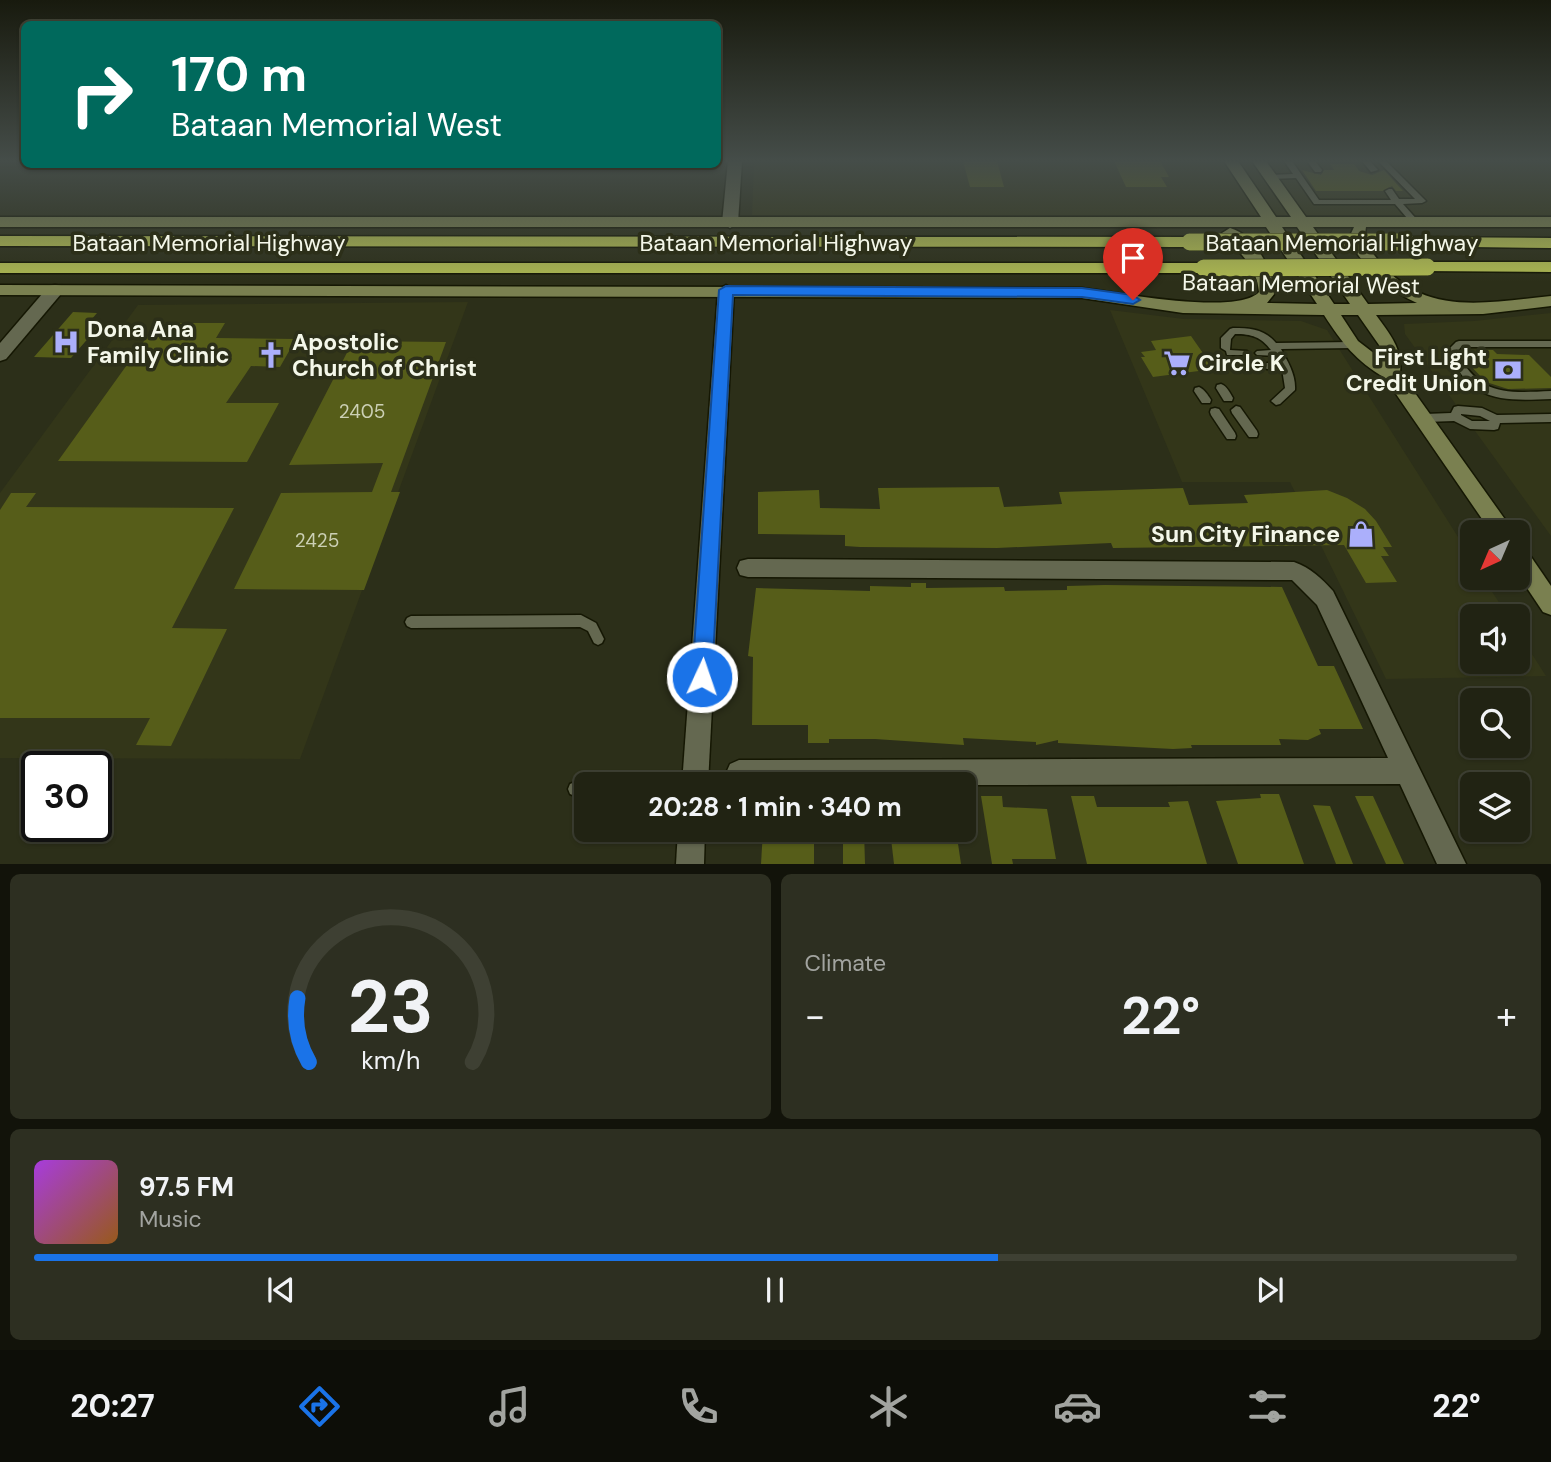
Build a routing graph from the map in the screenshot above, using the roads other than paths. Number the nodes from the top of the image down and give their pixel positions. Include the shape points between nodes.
1 (732, 201) edge
2 (1258, 201) edge
3 (1286, 201) edge
4 (1316, 201) edge
5 (1414, 201) edge
6 (1341, 202) joint
7 (1397, 202) junction
8 (0, 222) edge
9 (1272, 222) junction
10 (1551, 222) edge
11 (730, 223) junction
12 (1203, 223) junction
13 (1301, 223) junction
14 (1373, 223) junction
15 (1416, 223) junction
16 (0, 241) edge
17 (1551, 243) edge
18 (1551, 267) edge
19 (0, 268) edge
20 (0, 290) edge
21 (55, 290) junction
22 (726, 290) junction
23 (1551, 301) edge
24 (1241, 307) junction
25 (1452, 309) junction
26 (1329, 310) junction
27 (1364, 310) junction
28 (1551, 344) edge
29 (1352, 345) junction
30 (1275, 349) junction
31 (1244, 353) dead end
32 (1260, 353) dead end
33 (0, 355) edge
34 (1268, 366) dead end
35 (1284, 366) junction
36 (1252, 367) dead end
37 (1239, 368) dead end
38 (1391, 373) junction
39 (1222, 388) dead end
40 (1551, 395) edge
41 (1228, 398) dead end
42 (1276, 401) dead end
43 (1236, 410) dead end
44 (1215, 412) dead end
45 (1425, 418) junction
46 (1551, 418) edge
47 (1253, 434) dead end
48 (1231, 436) dead end
49 (1495, 520) edge
50 (748, 568) dead end
51 (1530, 574) edge
52 (1551, 604) edge
53 (411, 622) dead end
54 (598, 639) dead end
55 (1408, 771) junction
56 (696, 772) edge
57 (976, 772) edge
58 (691, 842) edge
59 (690, 863) edge
60 (1452, 863) edge

1 - 11 street
2 - 9 main road
3 - 13 main road
4 - 6 lane
5 - 7 lane
6 - 7 lane
7 - 15 lane
8 - 11 main road
9 - 12 main road
9 - 13 main road
9 - 26 main road
10 - 15 main road
11 - 12 main road
12 - 24 main road via 1230,233 1246,246 1267,276 1267,293
13 - 14 main road
13 - 27 main road
14 - 15 main road
14 - 25 main road via 1360,230 1356,240 1383,276 1409,295
16 - 17 highway, Bataan Memorial Highway, bridge
18 - 19 highway, Bataan Memorial Highway, bridge
20 - 21 main road, Bataan Memorial West
21 - 22 main road, Bataan Memorial West
21 - 33 street
22 - 24 main road, Bataan Memorial West via 1082,293 1183,307
22 - 56 street
23 - 25 main road, Bataan Memorial West
24 - 26 main road, Bataan Memorial West
25 - 27 main road, Bataan Memorial West
26 - 27 main road, Bataan Memorial West
26 - 29 main road
27 - 38 main road via 1391,352
28 - 40 lane via 1459,344 1452,348 1473,382 1487,391 1503,396
29 - 30 lane
29 - 38 main road
30 - 31 lane via 1256,332 1233,331 1226,338 1228,351
30 - 32 lane
30 - 35 lane
34 - 35 lane
35 - 42 lane via 1292,386
36 - 37 lane
38 - 45 main road
39 - 41 lane
43 - 47 lane
44 - 48 lane
45 - 46 lane via 1455,417 1458,410 1482,412 1496,419
45 - 49 main road
50 - 55 street via 1294,571 1325,598
51 - 52 main road
53 - 54 lane via 581,621 592,627
55 - 57 street
55 - 60 street
58 - 59 street

